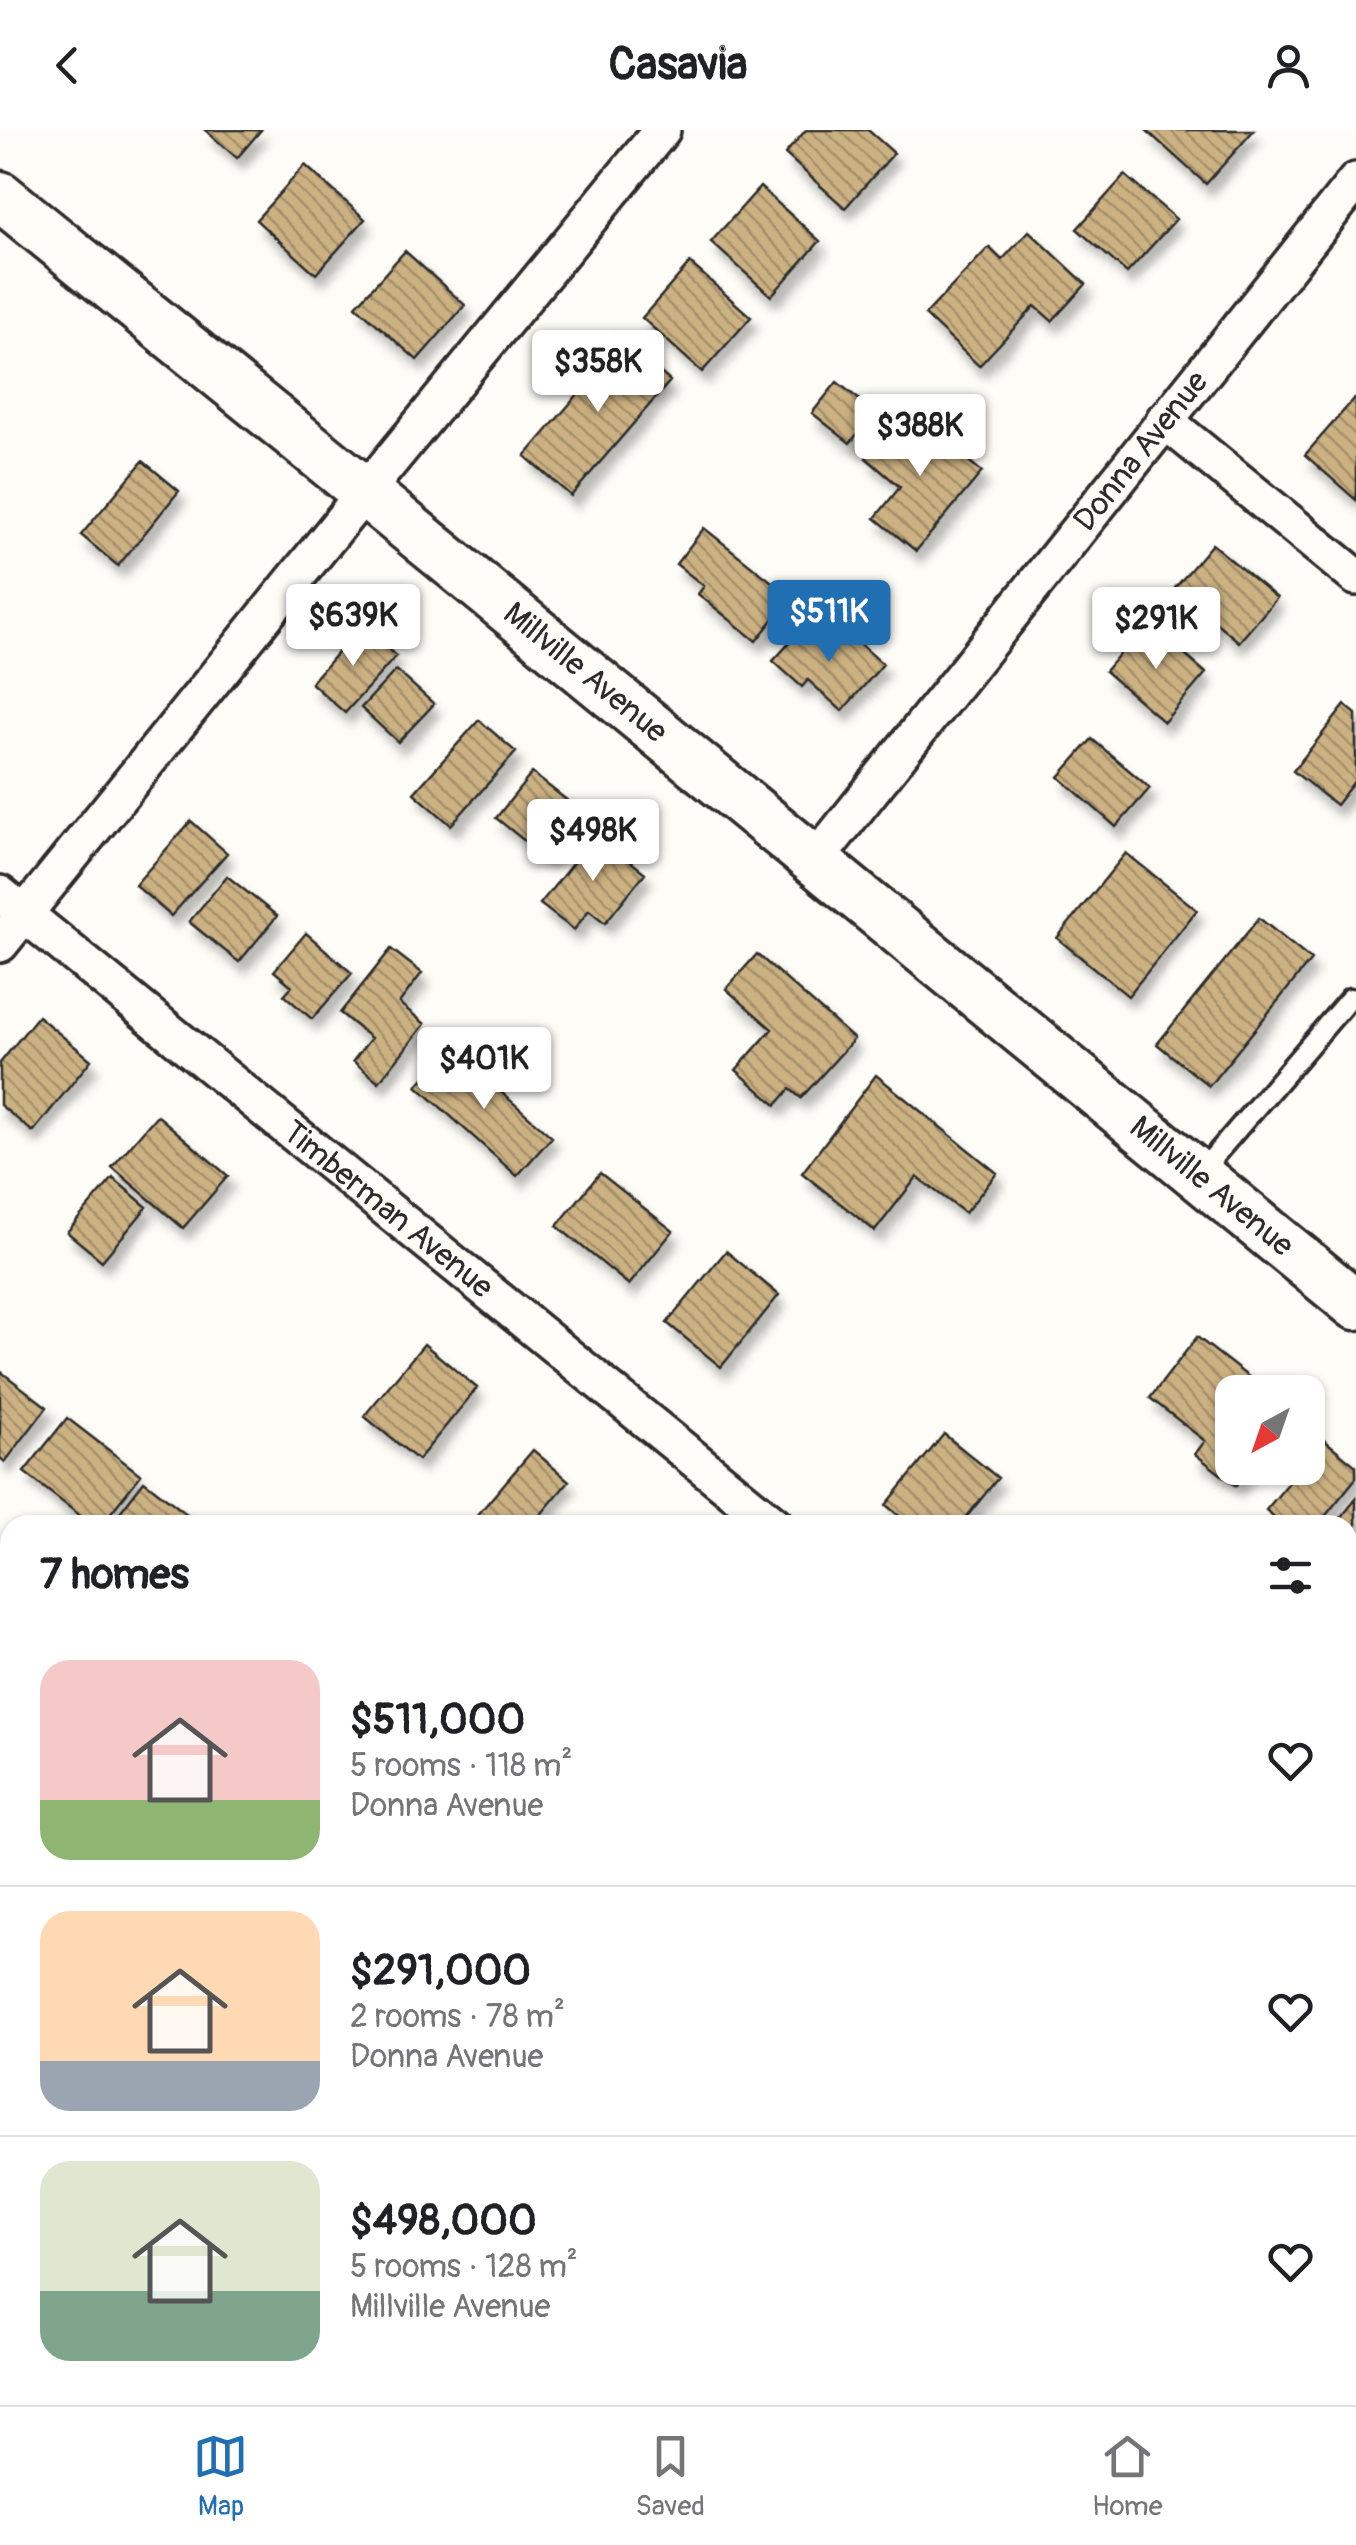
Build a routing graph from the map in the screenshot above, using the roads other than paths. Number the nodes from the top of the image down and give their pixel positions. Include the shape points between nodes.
1 (662, 130) edge
2 (1356, 181) edge
3 (0, 196) edge
4 (1164, 420) junction
5 (365, 492) junction
6 (1356, 577) edge
7 (814, 862) junction
8 (12, 904) edge
9 (0, 944) edge
10 (1350, 998) dead end
11 (1198, 1176) junction
12 (1356, 1305) edge
13 (763, 1515) edge

1 - 5 street
2 - 4 street, Donna Avenue
3 - 5 main road, Millville Avenue
4 - 6 street
4 - 7 street, Donna Avenue
5 - 7 main road, Millville Avenue
5 - 8 street
7 - 11 main road, Millville Avenue
8 - 9 street
8 - 13 street, Timberman Avenue
10 - 11 lane
11 - 12 main road, Millville Avenue

